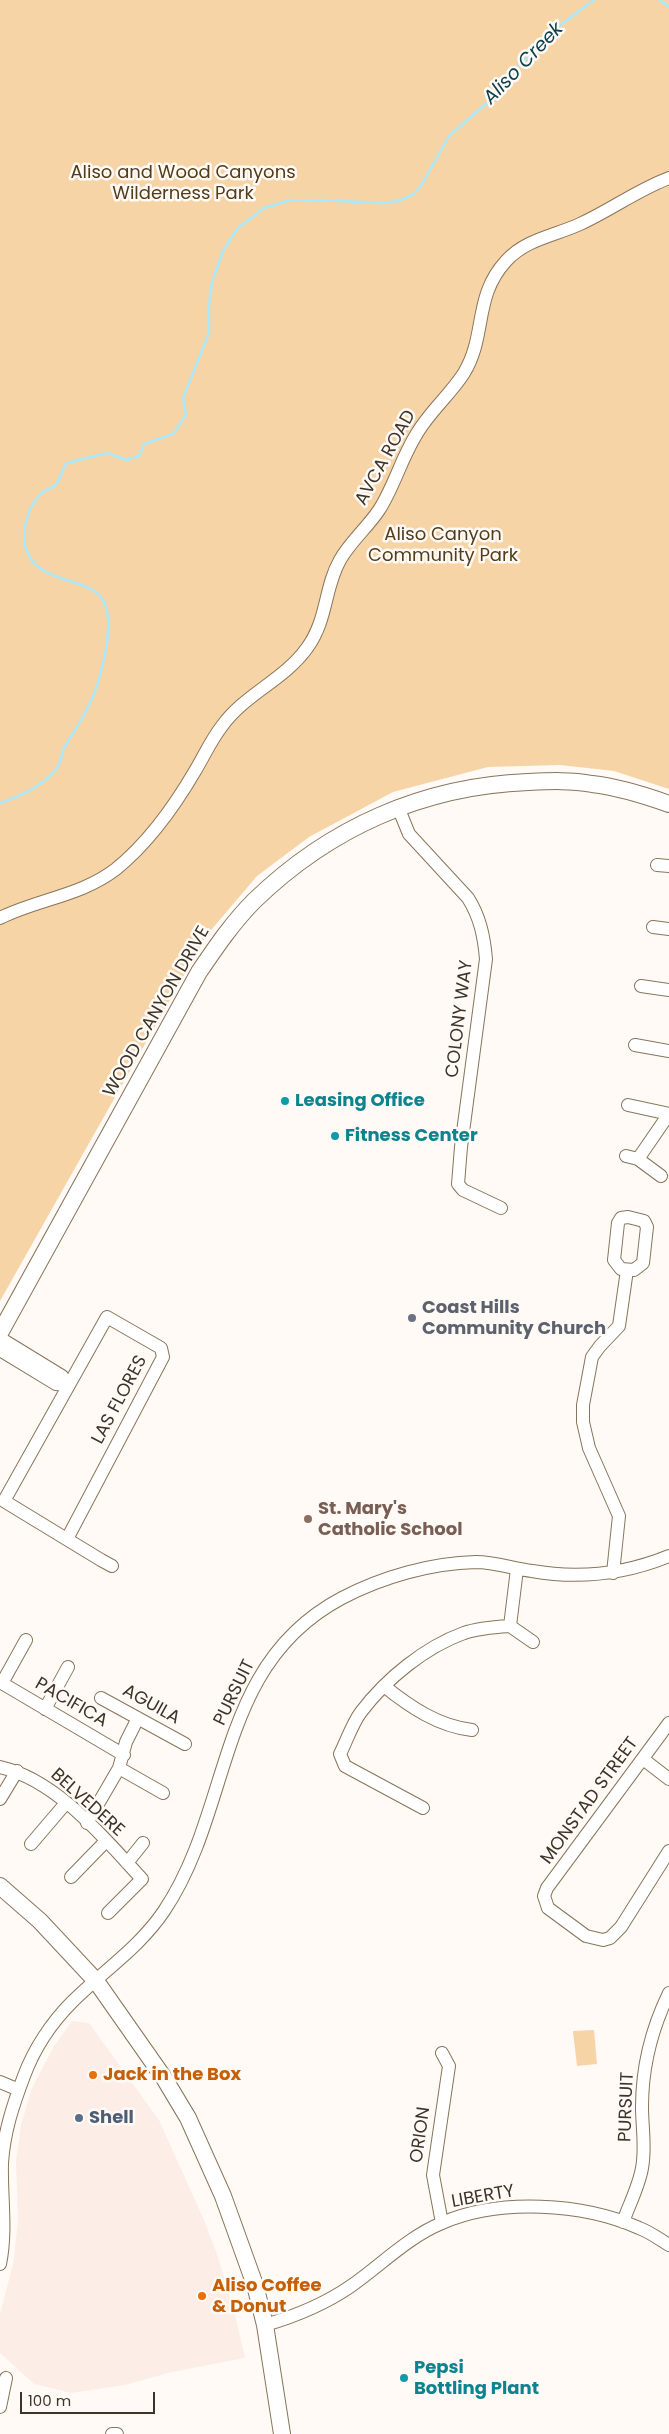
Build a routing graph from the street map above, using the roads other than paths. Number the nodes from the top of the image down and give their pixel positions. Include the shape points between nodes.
1 (669, 178) edge
2 (669, 804) edge
3 (398, 807) junction
4 (0, 918) edge
5 (653, 927) dead end
6 (669, 929) edge
7 (641, 986) dead end
8 (669, 990) edge
9 (635, 1045) dead end
10 (669, 1051) edge
11 (628, 1104) dead end
12 (669, 1114) edge
13 (626, 1156) dead end
14 (638, 1159) junction
15 (660, 1176) dead end
16 (501, 1208) dead end
17 (627, 1270) dead end
18 (0, 1333) edge
19 (0, 1338) edge
20 (0, 1350) edge
21 (67, 1385) junction
22 (67, 1539) junction
23 (669, 1556) edge
24 (112, 1566) dead end
25 (517, 1569) junction
26 (613, 1573) junction
27 (510, 1626) junction
28 (26, 1640) dead end
29 (533, 1642) dead end
30 (68, 1667) dead end
31 (1, 1682) edge
32 (384, 1686) junction
33 (101, 1698) dead end
34 (45, 1709) junction
35 (138, 1718) junction
36 (669, 1723) edge
37 (472, 1730) dead end
38 (185, 1744) dead end
39 (124, 1755) junction
40 (643, 1759) junction
41 (0, 1767) edge
42 (119, 1768) junction
43 (17, 1771) junction
44 (669, 1779) edge
45 (163, 1793) dead end
46 (0, 1800) edge
47 (66, 1804) junction
48 (422, 1808) dead end
49 (87, 1823) junction
50 (105, 1842) junction
51 (143, 1842) dead end
52 (31, 1844) dead end
53 (669, 1852) edge
54 (127, 1863) junction
55 (71, 1877) dead end
56 (0, 1886) edge
57 (108, 1914) dead end
58 (96, 1981) junction
59 (669, 1993) edge
60 (442, 2053) dead end
61 (0, 2082) edge
62 (19, 2090) junction
63 (2, 2215) edge
64 (623, 2222) junction
65 (442, 2223) junction
66 (669, 2245) edge
67 (0, 2264) edge
68 (265, 2325) junction
69 (6, 2378) dead end
70 (0, 2407) edge
71 (112, 2434) edge
72 (117, 2434) edge
73 (282, 2434) edge

1 - 4 street, AVCA ROAD via 579,225 525,245 505,261 486,292 470,362 423,423 379,510 338,564 320,624 307,648 290,668 248,698 223,724 167,813 115,870 73,893
2 - 3 main road, WOOD CANYON DRIVE via 592,784 556,781 466,789
3 - 16 street, COLONY WAY via 409,834 468,898 483,932 486,959 458,1184 462,1190
3 - 18 main road, WOOD CANYON DRIVE via 360,824 316,850 284,873 230,927 199,972 166,1030
5 - 6 street
7 - 8 street
9 - 10 street
11 - 12 street
12 - 14 street
13 - 14 street
14 - 15 street
17 - 26 street via 619,1326 592,1357 583,1405 589,1448 619,1516
19 - 21 street via 62,1376
20 - 21 street via 56,1384
21 - 22 street, LAS FLORES via 4,1501
21 - 22 street, LAS FLORES via 107,1318 161,1348 163,1357
22 - 24 street, LAS FLORES
23 - 26 street, PURSUIT
25 - 26 street, PURSUIT via 575,1575
25 - 27 street
25 - 58 street, PURSUIT via 480,1562 423,1568 342,1598 311,1618 282,1645 260,1676 241,1712 192,1860 178,1889 137,1944
27 - 29 street
27 - 32 street via 466,1632 443,1642
28 - 31 street
30 - 34 street
31 - 34 street, PACIFICA
32 - 37 street via 423,1713 457,1728
32 - 48 street via 361,1713 340,1754 345,1766
33 - 35 street, AGUILA
34 - 39 street, PACIFICA
35 - 38 street, AGUILA
35 - 39 street via 126,1742
36 - 40 street, MONSTAD STREET
39 - 42 street
40 - 44 street
40 - 53 street, MONSTAD STREET via 547,1888 545,1903 586,1936 603,1940 616,1934
41 - 43 street, BELVEDERE
42 - 45 street
42 - 49 street
43 - 46 street
43 - 47 street, BELVEDERE via 51,1790
47 - 49 street, BELVEDERE
47 - 52 street
49 - 50 street, BELVEDERE
50 - 54 street, BELVEDERE
50 - 55 street
51 - 54 street
54 - 57 street, BELVEDERE via 142,1879
56 - 58 main road via 40,1921
58 - 62 street, PURSUIT via 52,2025
58 - 68 main road via 164,2078 197,2136 235,2227
59 - 64 street, PURSUIT via 654,2030 646,2062 642,2100 642,2169
60 - 65 street, ORION via 449,2066 433,2175
61 - 62 street
62 - 63 street, PURSUIT via 4,2144
63 - 67 street, PURSUIT via 4,2235
64 - 65 street, LIBERTY via 580,2210 539,2207 476,2213
64 - 66 street, LIBERTY via 641,2228
65 - 68 street, LIBERTY via 400,2248 351,2286 305,2313
68 - 73 main road
69 - 70 street
71 - 72 street

